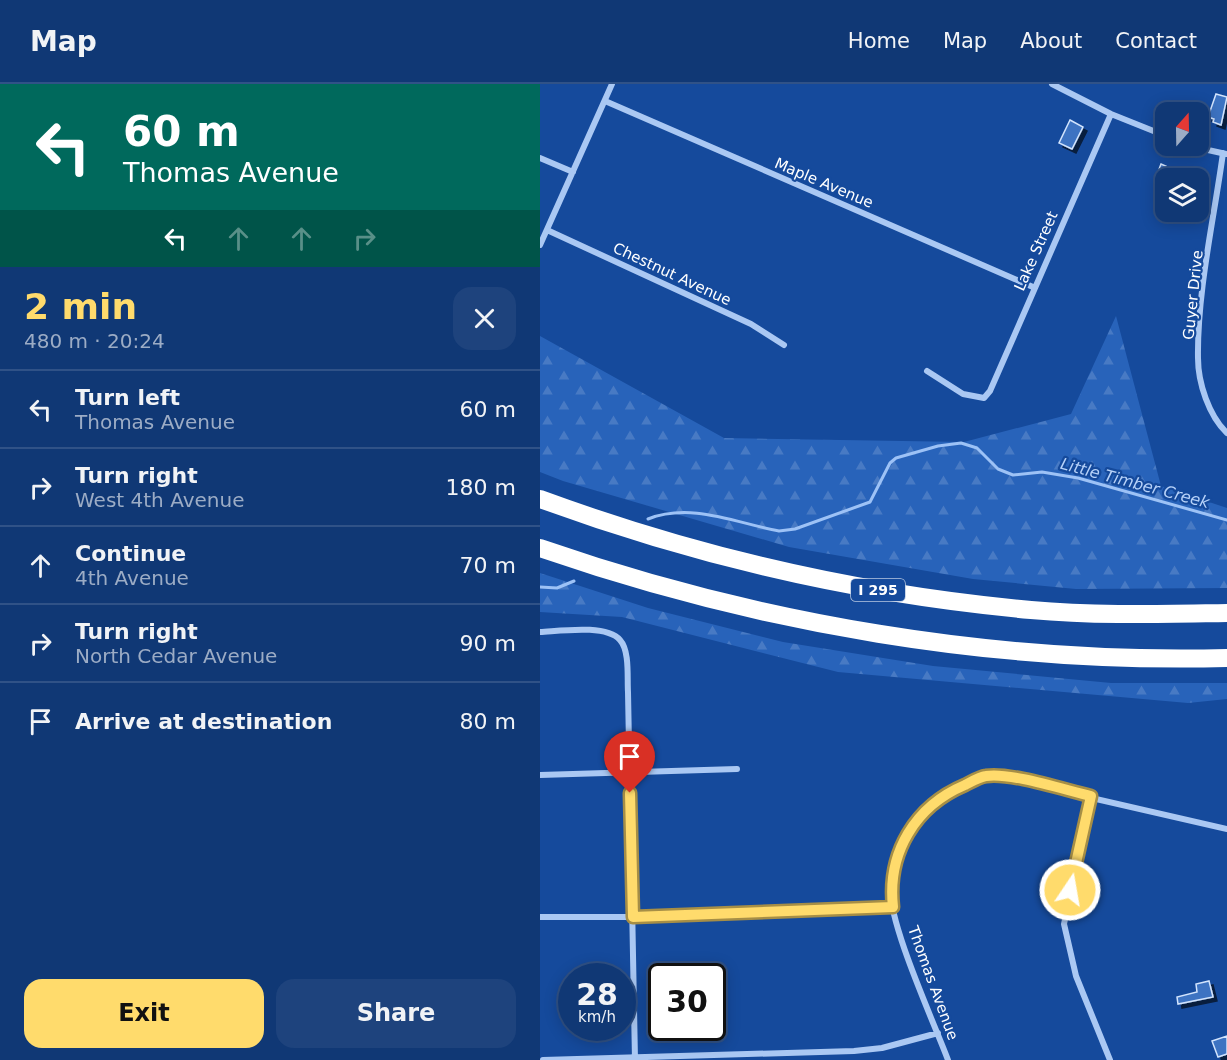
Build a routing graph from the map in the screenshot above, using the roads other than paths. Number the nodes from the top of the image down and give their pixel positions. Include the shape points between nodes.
1 (612, 84) edge
2 (1052, 84) edge
3 (605, 101) junction
4 (1111, 114) junction
5 (1155, 132) edge
6 (1209, 150) edge
7 (1225, 154) edge
8 (540, 158) edge
9 (573, 172) junction
10 (547, 230) junction
11 (540, 245) edge
12 (1033, 287) junction
13 (784, 345) dead end
14 (927, 371) dead end
15 (1227, 433) edge
16 (540, 499) edge
17 (540, 548) edge
18 (1227, 614) edge
19 (540, 632) edge
20 (1227, 658) edge
21 (737, 769) dead end
22 (630, 772) junction
23 (540, 775) edge
24 (1091, 796) junction
25 (1227, 829) edge
26 (893, 907) junction
27 (540, 917) edge
28 (633, 917) junction
29 (938, 1033) junction
30 (635, 1059) edge
31 (543, 1060) edge
32 (948, 1060) edge
33 (1110, 1060) edge

1 - 3 street
2 - 4 street
3 - 9 street
3 - 12 street, Maple Avenue
4 - 5 street
4 - 12 street, Lake Street
6 - 7 street
7 - 15 street, Guyer Drive via 1202,303 1198,358 1210,408
8 - 9 street
9 - 10 street
10 - 11 street
10 - 13 street, Chestnut Avenue via 751,324
12 - 14 street, Lake Street via 984,398 963,394
16 - 18 highway, I 295 via 679,546 928,599 1055,611
17 - 20 highway via 612,573 706,597 883,634 1106,658
19 - 22 street via 590,630 620,640 625,654
21 - 22 street
22 - 23 street
22 - 28 street
24 - 25 street, Thomas Avenue
24 - 26 street, Thomas Avenue via 986,776 945,793 930,805 905,838 890,886
24 - 33 street via 1064,924 1076,976
26 - 28 street
26 - 29 street, Thomas Avenue
27 - 28 street
28 - 30 street
29 - 30 street via 882,1048
29 - 32 street, Thomas Avenue
30 - 31 street

